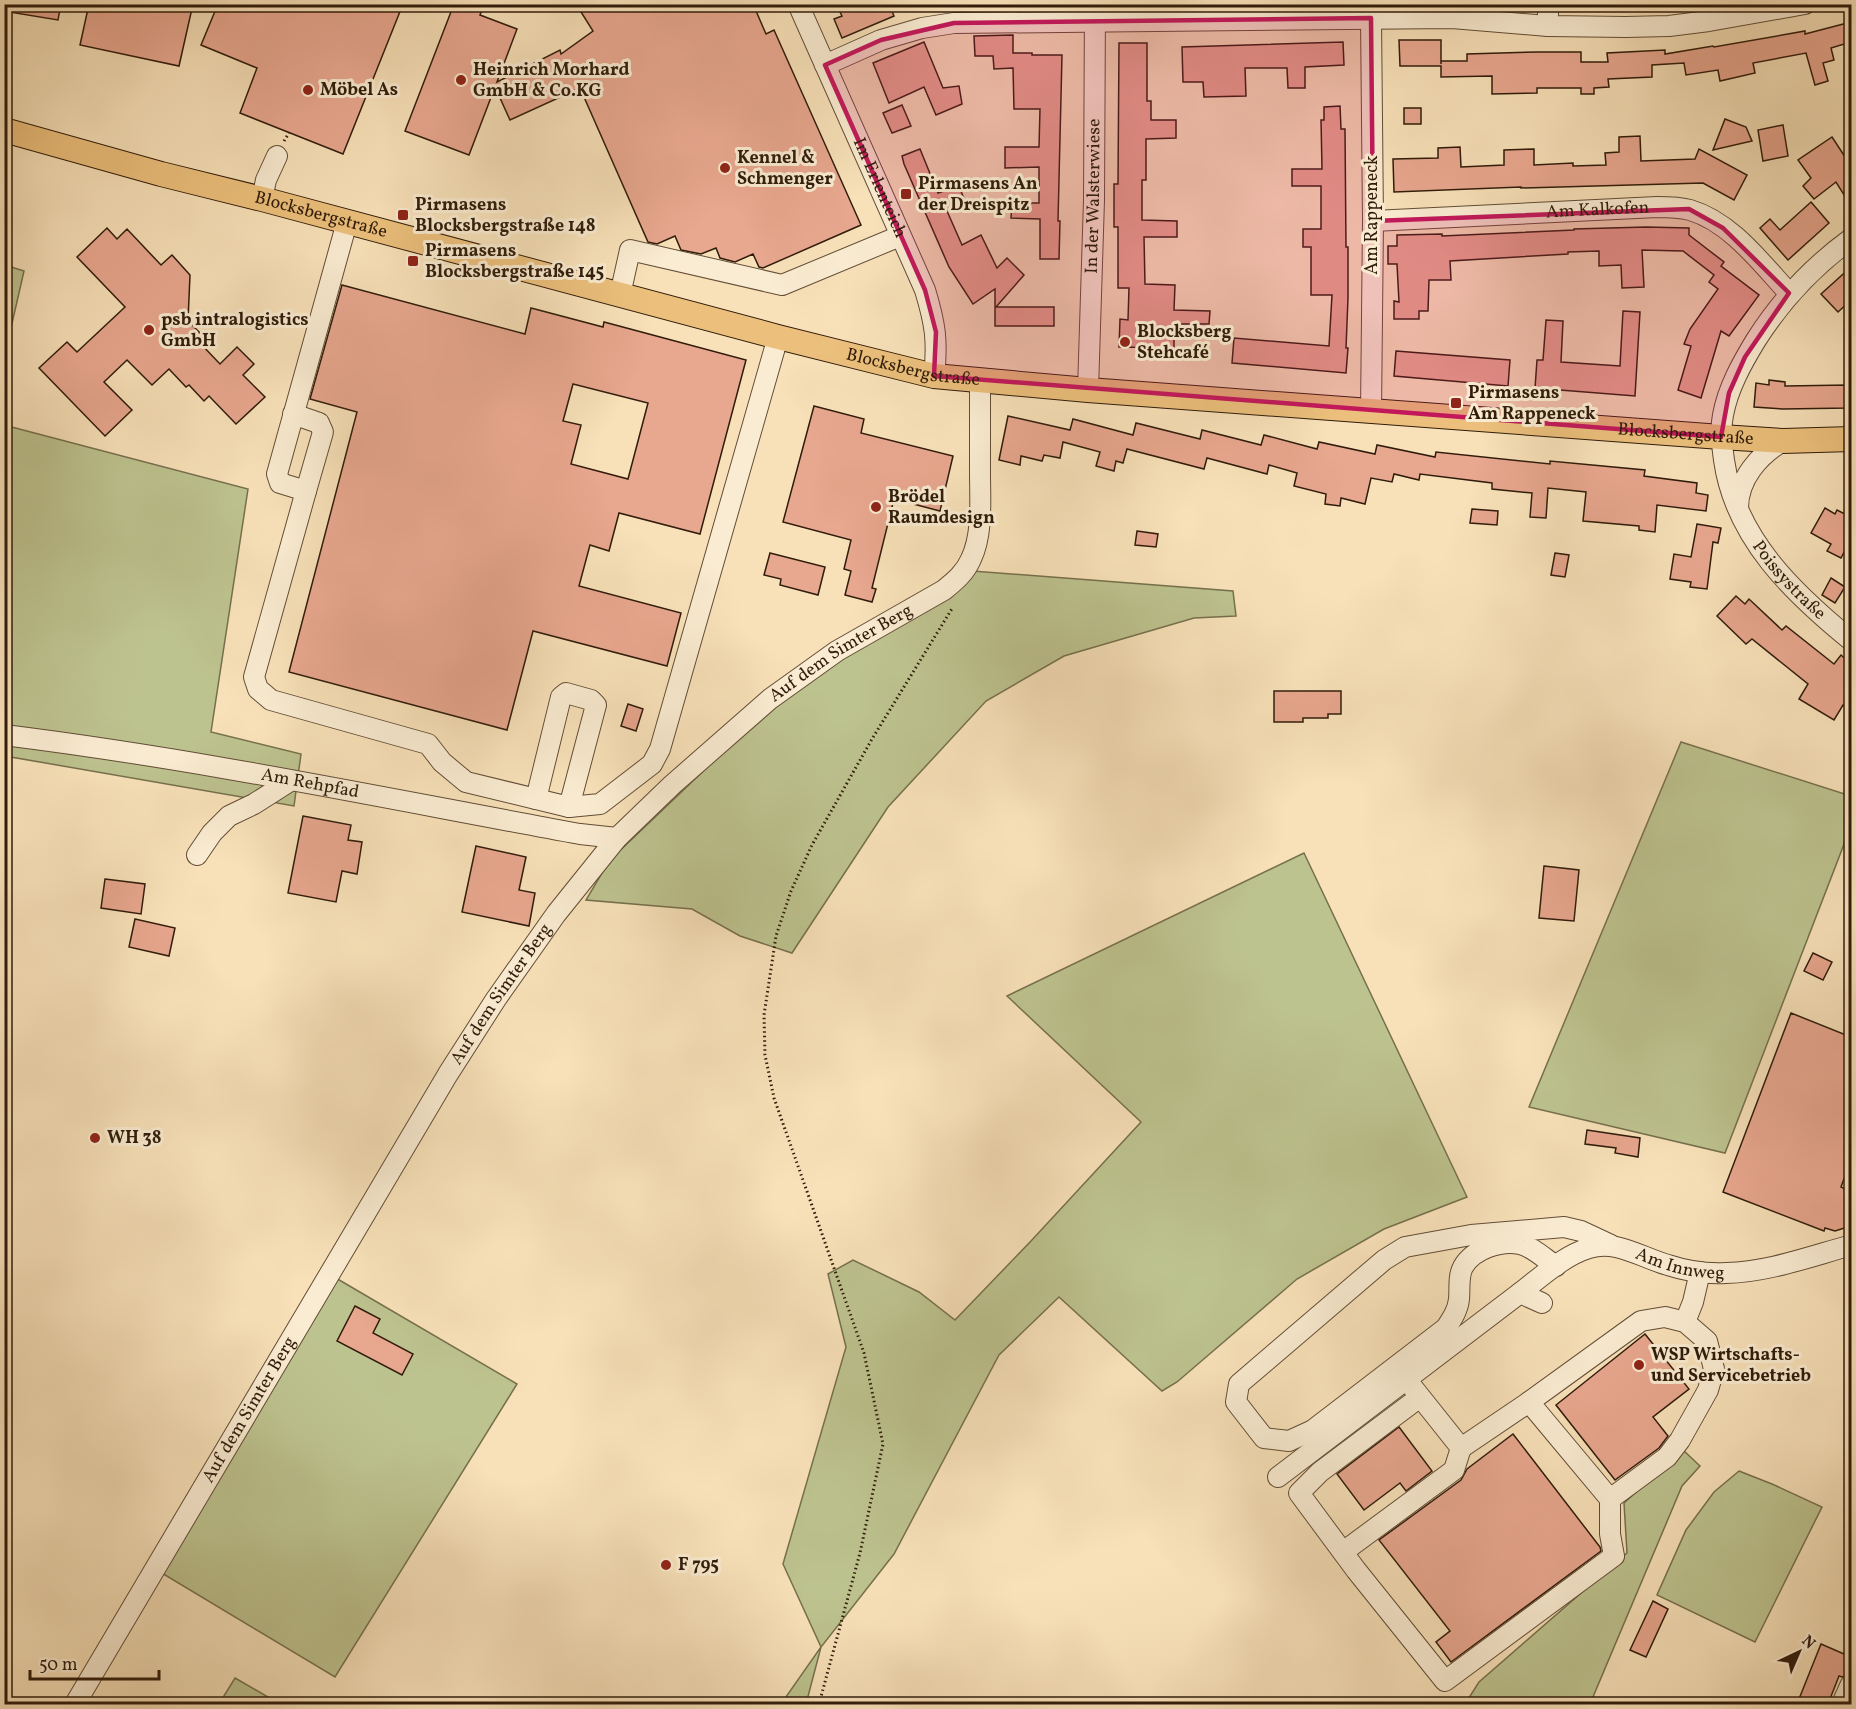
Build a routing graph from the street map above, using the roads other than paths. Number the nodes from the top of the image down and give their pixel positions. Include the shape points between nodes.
1 (798, 4) edge
2 (1548, 4) edge
3 (1805, 4) edge
4 (1095, 13) edge
5 (1371, 18) junction
6 (1548, 27) junction
7 (825, 65) junction
8 (4, 130) edge
9 (277, 156) dead end
10 (262, 199) junction
11 (1373, 221) junction
12 (347, 222) junction
13 (900, 236) junction
14 (1851, 238) edge
15 (1790, 293) junction
16 (620, 294) junction
17 (778, 337) junction
18 (934, 376) junction
19 (980, 381) junction
20 (1088, 390) junction
21 (1371, 412) junction
22 (293, 414) junction
23 (1721, 437) junction
24 (1851, 440) edge
25 (1784, 441) junction
26 (306, 491) junction
27 (1738, 510) junction
28 (1851, 641) edge
29 (4, 735) edge
30 (290, 781) junction
31 (536, 799) junction
32 (569, 807) junction
33 (616, 838) junction
34 (197, 855) dead end
35 (1611, 1245) junction
36 (1851, 1245) edge
37 (1556, 1266) junction
38 (1700, 1272) junction
39 (1520, 1293) junction
40 (1542, 1303) dead end
41 (1685, 1322) junction
42 (1406, 1379) junction
43 (1420, 1397) junction
44 (1529, 1402) junction
45 (1461, 1448) junction
46 (1278, 1477) dead end
47 (1610, 1499) junction
48 (1343, 1552) junction
49 (1851, 1686) edge
50 (75, 1704) edge
51 (1842, 1704) edge

1 - 7 street, Im Erlenteich
2 - 6 street
3 - 6 street via 1669,26
4 - 5 street
4 - 7 street via 922,28 881,40
4 - 20 street, In der Walsterwiese
5 - 6 street via 1452,18
5 - 11 street, Am Rappeneck
7 - 13 street, Im Erlenteich
8 - 10 main road, Blocksbergstraße
9 - 10 street
10 - 12 main road, Blocksbergstraße
11 - 15 street, Am Kalkofen via 1657,207 1689,209 1723,228
11 - 21 street, Am Rappeneck
12 - 16 main road, Blocksbergstraße
12 - 22 street
13 - 16 street via 782,285 630,250
13 - 18 street, Im Erlenteich via 933,317 937,350
14 - 15 street, Poissystraße
15 - 23 street, Poissystraße via 1745,357 1722,416
16 - 17 main road, Blocksbergstraße
17 - 18 main road, Blocksbergstraße
17 - 32 street via 660,749 652,764 600,804
18 - 19 main road, Blocksbergstraße
19 - 20 main road, Blocksbergstraße
19 - 33 street, Auf dem Simter Berg via 977,541 957,580 837,651 770,699
20 - 21 main road, Blocksbergstraße
21 - 23 main road, Blocksbergstraße
22 - 26 street via 319,423 323,432
22 - 26 street via 277,474 280,483
23 - 25 main road, Blocksbergstraße
23 - 27 street, Poissystraße
24 - 25 main road, Blocksbergstraße
25 - 27 street via 1771,448 1745,479 1738,495
26 - 31 street via 254,676 258,689 271,700 428,744 466,782
27 - 28 street, Poissystraße via 1743,523 1783,578
29 - 30 street, Am Rehpfad
30 - 33 street, Am Rehpfad
30 - 34 street via 229,816
31 - 32 street
31 - 32 street via 561,697 566,693 596,705
33 - 50 street, Auf dem Simter Berg via 556,914 448,1074
35 - 37 street, Am Innweg via 1590,1247
35 - 37 street via 1564,1227 1472,1235 1405,1247 1384,1260 1239,1384 1236,1402 1264,1438 1289,1441 1313,1430 1446,1328 1456,1313 1462,1268 1484,1248 1520,1244
35 - 38 street, Am Innweg
36 - 38 street, Am Innweg via 1759,1270
37 - 39 street, Am Innweg
38 - 41 street
39 - 40 street
39 - 42 street, Am Innweg
41 - 44 street via 1665,1317 1641,1321
41 - 47 street via 1707,1341 1714,1369 1708,1390 1667,1457
42 - 43 street
42 - 46 street, Am Innweg
43 - 45 street
43 - 48 street via 1320,1472 1299,1493
44 - 45 street
44 - 47 street
45 - 48 street via 1454,1470
47 - 48 street via 1614,1556 1445,1681
49 - 51 street

